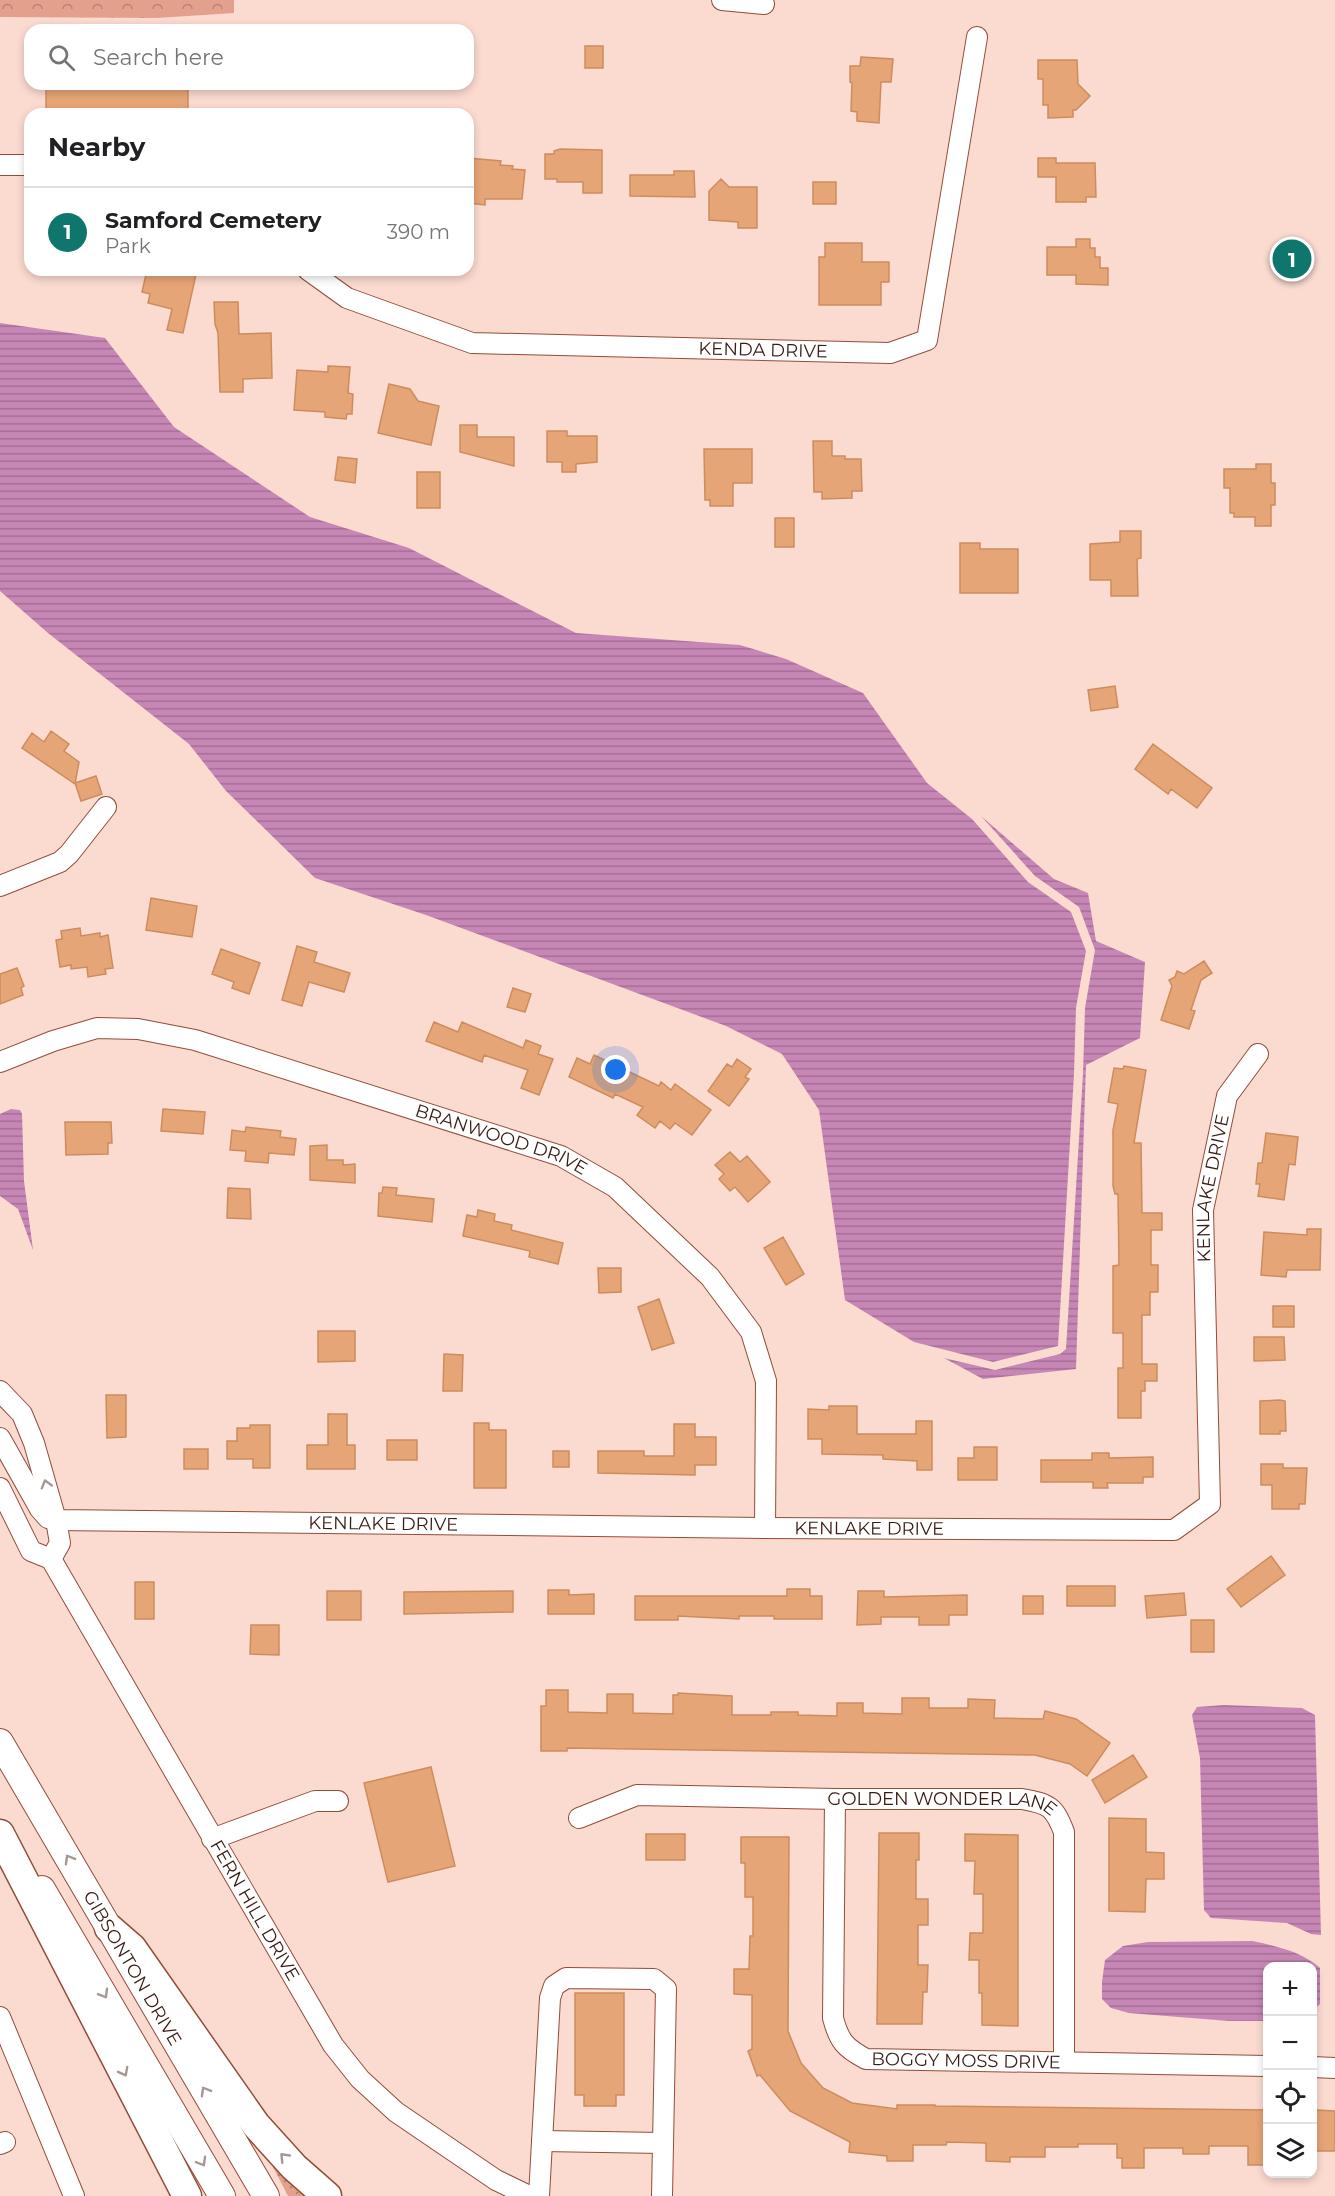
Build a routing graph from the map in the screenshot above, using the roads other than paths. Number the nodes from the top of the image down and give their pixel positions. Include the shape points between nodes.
1 (722, 0) edge
2 (764, 4) dead end
3 (977, 37) dead end
4 (0, 165) edge
5 (24, 165) edge
6 (316, 276) edge
7 (106, 807) dead end
8 (0, 886) edge
9 (1257, 1053) dead end
10 (0, 1062) edge
11 (0, 1391) edge
12 (0, 1438) edge
13 (0, 1488) edge
14 (56, 1520) junction
15 (765, 1528) junction
16 (51, 1559) junction
17 (0, 1742) edge
18 (835, 1799) junction
19 (338, 1801) dead end
20 (0, 1816) edge
21 (579, 1818) dead end
22 (0, 1834) edge
23 (212, 1839) junction
24 (109, 1928) junction
25 (0, 2017) edge
26 (1064, 2062) junction
27 (1263, 2066) edge
28 (1317, 2067) edge
29 (1335, 2068) edge
30 (542, 2142) junction
31 (663, 2143) junction
32 (74, 2196) edge
33 (187, 2196) edge
34 (222, 2196) edge
35 (266, 2196) edge
36 (327, 2196) edge
37 (529, 2196) edge
38 (539, 2196) edge
39 (662, 2196) edge

1 - 2 street
3 - 6 street, KENDA DRIVE via 927,340 890,353 472,343 347,298
4 - 5 street
7 - 8 street via 60,862
9 - 15 street, KENLAKE DRIVE via 1227,1096 1203,1210 1210,1504 1174,1530
10 - 15 street, BRANWOOD DRIVE via 97,1028 138,1029 195,1040 561,1156 615,1187 710,1277 752,1332 766,1381
14 -> 11 street via 26,1423
12 - 14 street via 40,1509
13 - 16 street, FERN HILL DRIVE via 31,1551
14 - 15 street, KENLAKE DRIVE
14 - 16 street via 60,1543
16 - 23 street, FERN HILL DRIVE
24 -> 17 main road, GIBSONTON DRIVE
18 - 21 street, GOLDEN WONDER LANE via 637,1795
18 - 26 street, BOGGY MOSS DRIVE via 834,2018 837,2034 848,2050 866,2059
18 - 26 street, GOLDEN WONDER LANE via 1022,1799 1043,1803 1057,1814 1064,1832
19 - 23 street via 315,1802
20 -> 34 main road, GIBSONTON DRIVE
22 -> 33 highway
23 - 37 street, FERN HILL DRIVE via 333,2045 360,2079 396,2112 496,2180
35 -> 24 main road, GIBSONTON DRIVE
36 -> 24 highway via 294,2168 256,2125 132,1948
25 - 32 street
26 - 27 street, BOGGY MOSS DRIVE
28 - 29 street
30 - 31 street
30 - 31 street via 550,1998 554,1986 566,1978 640,1978 654,1979 667,1993
30 - 38 street
31 - 39 street

